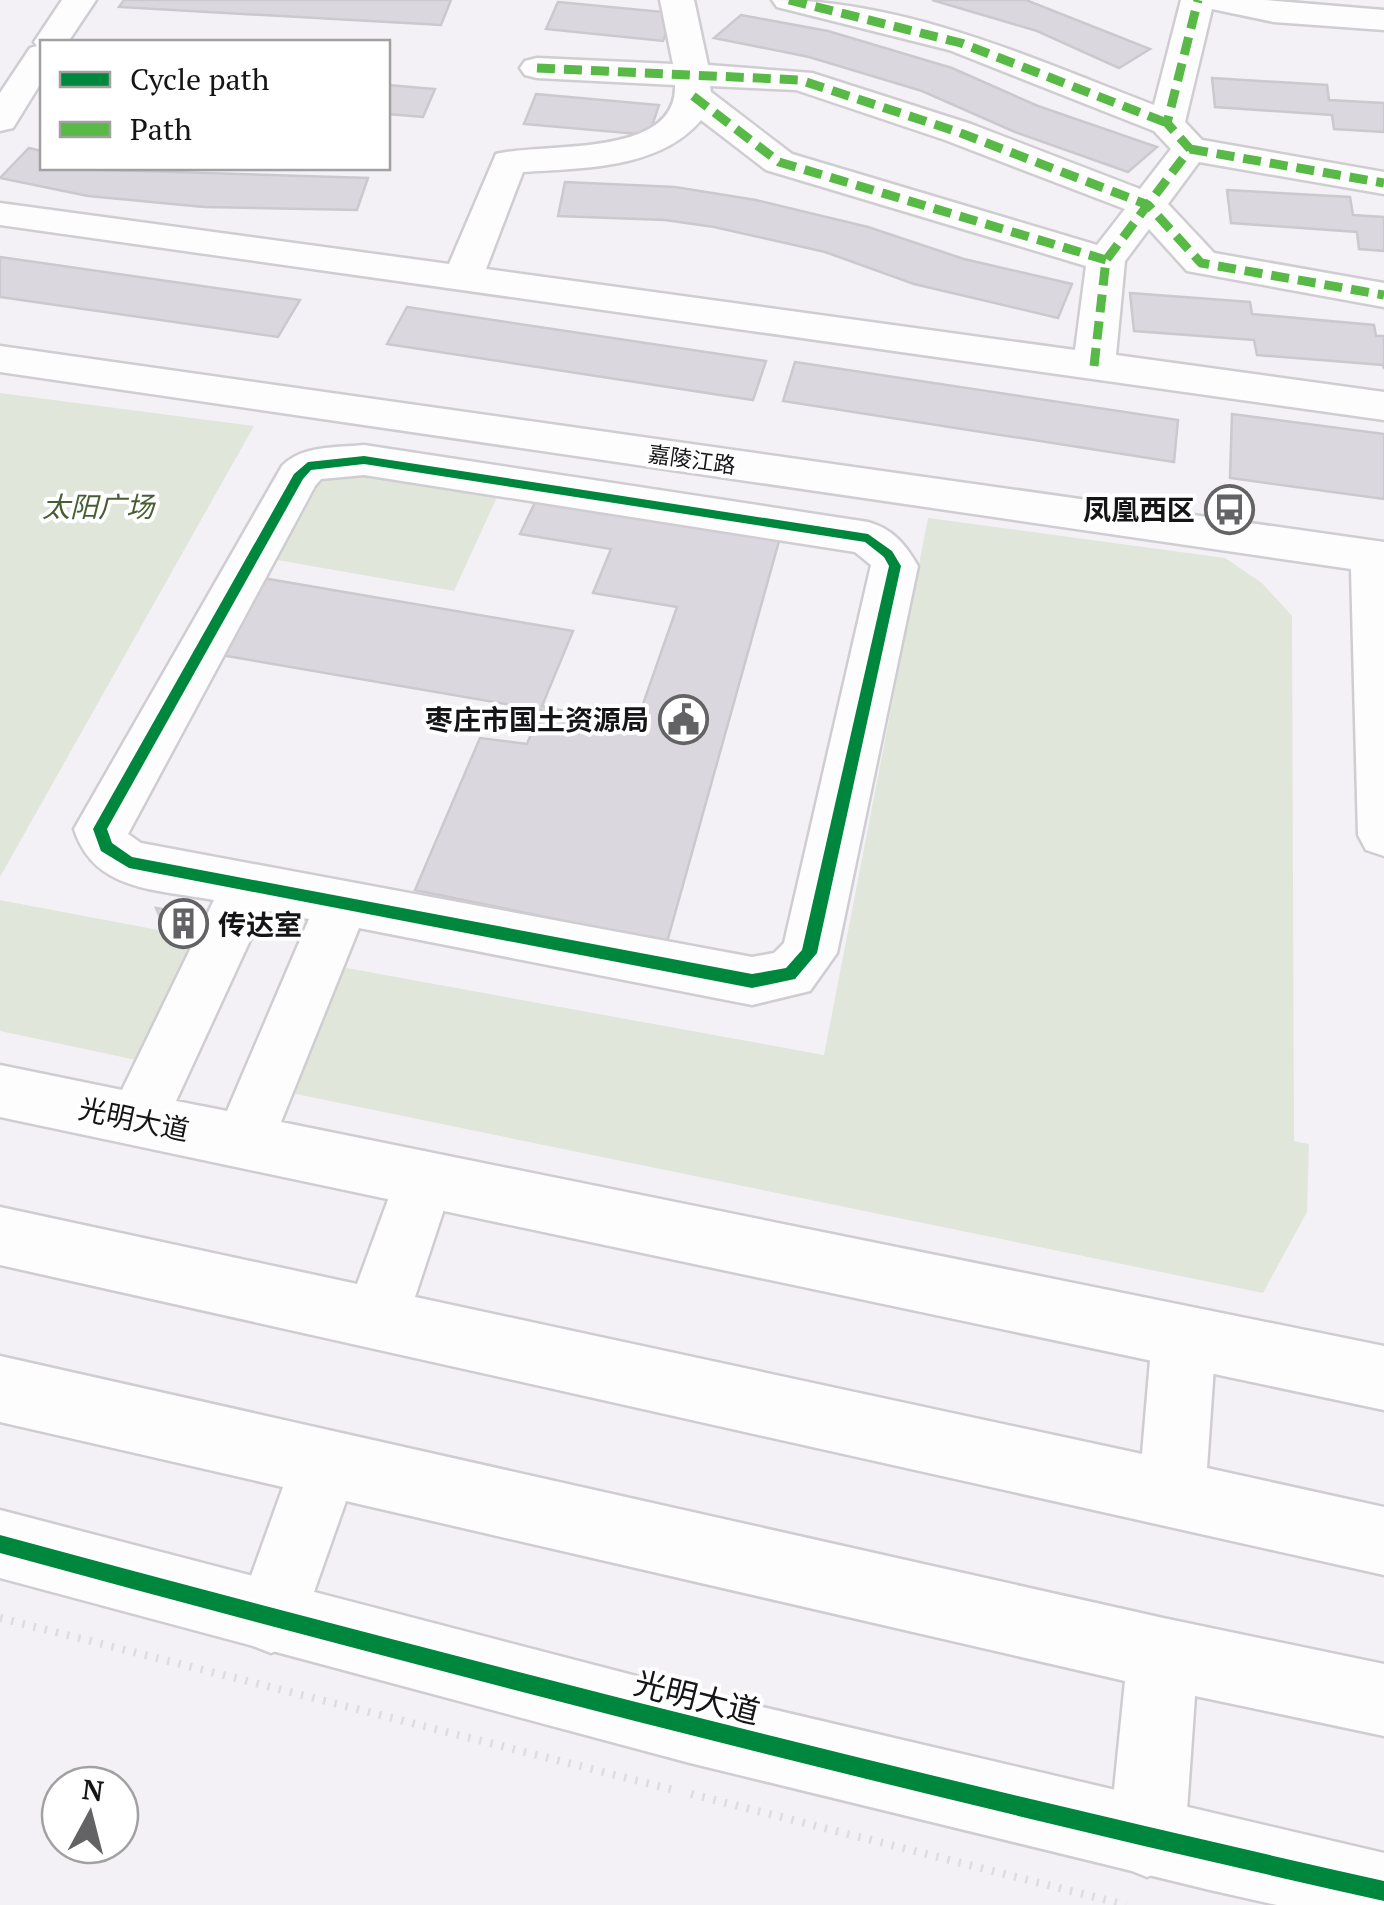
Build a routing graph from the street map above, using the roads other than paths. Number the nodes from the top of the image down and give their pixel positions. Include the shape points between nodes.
1 (78, 0) edge
2 (677, 0) edge
3 (789, 0) edge
4 (1198, 0) edge
5 (1218, 0) edge
6 (1384, 20) edge
7 (52, 40) edge
8 (40, 58) edge
9 (537, 68) dead end
10 (691, 86) junction
11 (0, 120) edge
12 (1178, 136) junction
13 (1384, 183) edge
14 (1148, 204) junction
15 (0, 214) edge
16 (1106, 260) junction
17 (462, 278) junction
18 (1384, 295) edge
19 (0, 359) edge
20 (1094, 366) junction
21 (1384, 406) edge
22 (1379, 558) edge
23 (1384, 835) edge
24 (249, 884) junction
25 (343, 902) junction
26 (0, 1092) edge
27 (136, 1120) junction
28 (243, 1142) junction
29 (424, 1179) junction
30 (0, 1236) edge
31 (376, 1319) junction
32 (1184, 1337) junction
33 (1384, 1378) edge
34 (0, 1389) edge
35 (325, 1463) junction
36 (1172, 1494) junction
37 (1384, 1541) edge
38 (0, 1544) edge
39 (271, 1618) junction
40 (1163, 1654) junction
41 (1384, 1700) edge
42 (1136, 1872) edge
43 (1384, 1891) edge

1 - 7 street
2 - 10 street
3 - 12 street via 961,42
4 - 12 street
5 - 6 street via 1274,12
8 - 11 street
9 - 10 street
10 - 14 street via 800,80
10 - 16 street via 778,162
10 - 17 street via 679,122 636,151 509,162
12 - 13 street
12 - 14 street
14 - 16 street
14 - 18 street via 1201,263
15 - 17 street
16 - 20 street
17 - 20 street
19 - 22 street, 嘉陵江路
20 - 21 street
22 - 23 street
24 - 25 street
24 - 25 street via 129,862 106,847 100,829 308,466 364,460 868,538 888,554 895,566 809,953 790,974 752,981
24 - 27 street
25 - 28 street
26 - 27 street, 光明大道
27 - 28 street, 光明大道
28 - 29 street, 光明大道
29 - 31 street
29 - 32 street, 光明大道
30 - 31 street
31 - 36 street
32 - 33 street, 光明大道
32 - 36 street
34 - 35 street
35 - 39 street
35 - 40 street
36 - 37 street
38 - 39 street, 光明大道
39 - 42 street, 光明大道
40 - 41 street
40 - 42 street
42 - 43 street, 光明大道

